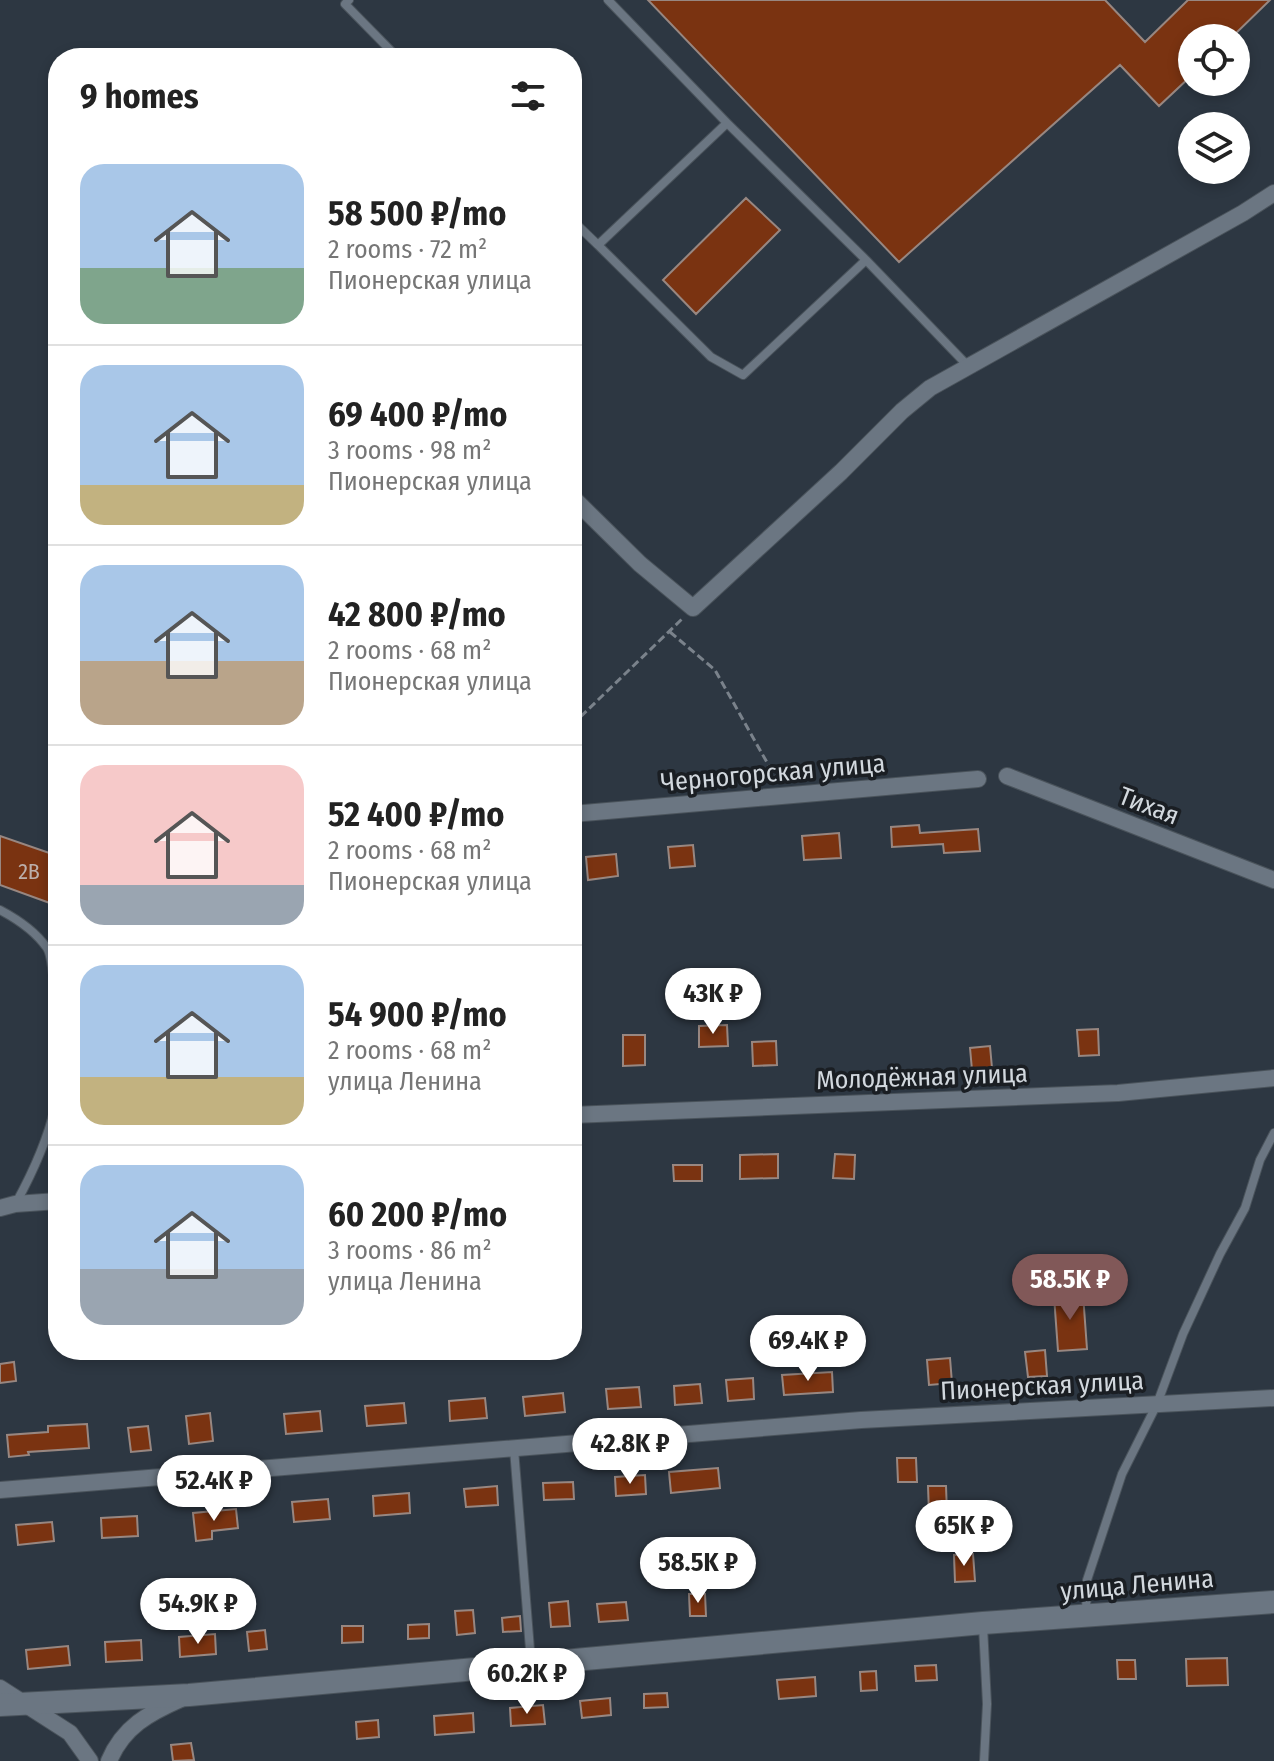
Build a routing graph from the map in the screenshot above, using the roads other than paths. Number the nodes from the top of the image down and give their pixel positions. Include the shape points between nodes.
1 (349, 0) edge
2 (608, 0) edge
3 (388, 48) edge
4 (727, 123) junction
5 (1274, 193) edge
6 (582, 230) edge
7 (598, 245) junction
8 (866, 260) junction
9 (969, 367) junction
10 (582, 507) edge
11 (1007, 776) dead end
12 (978, 779) dead end
13 (582, 813) edge
14 (1274, 880) edge
15 (0, 910) edge
16 (48, 949) edge
17 (1274, 1078) edge
18 (582, 1115) edge
19 (48, 1133) edge
20 (1274, 1133) edge
21 (48, 1202) edge
22 (8, 1206) edge
23 (1274, 1398) edge
24 (1157, 1404) junction
25 (514, 1449) junction
26 (0, 1490) edge
27 (1274, 1602) edge
28 (1086, 1618) junction
29 (983, 1623) junction
30 (531, 1662) junction
31 (0, 1688) edge
32 (189, 1695) junction
33 (9, 1704) edge
34 (90, 1761) edge
35 (109, 1761) edge
36 (984, 1761) edge

1 - 3 lane via 345,4
2 - 4 lane
4 - 7 lane
4 - 8 lane
5 - 9 street
6 - 7 lane
7 - 8 lane via 711,357 743,375
8 - 9 lane
9 - 10 street via 902,411 693,608
11 - 14 street, Тихая
12 - 13 street, Черногорская улица
15 - 16 lane
17 - 18 street, Молодёжная улица via 1118,1093
19 - 22 lane via 42,1155
20 - 24 lane
21 - 22 street
23 - 24 street, Пионерская улица
24 - 25 street, Пионерская улица via 861,1420
24 - 28 lane via 1122,1474 1098,1544 1087,1580
25 - 26 street, Пионерская улица
25 - 30 lane
27 - 28 street, улица Ленина
28 - 29 street, улица Ленина
29 - 30 street, улица Ленина
29 - 36 lane
30 - 32 street, улица Ленина
31 - 33 street
32 - 33 street, улица Ленина
32 - 35 street via 127,1730
33 - 34 street via 52,1719

